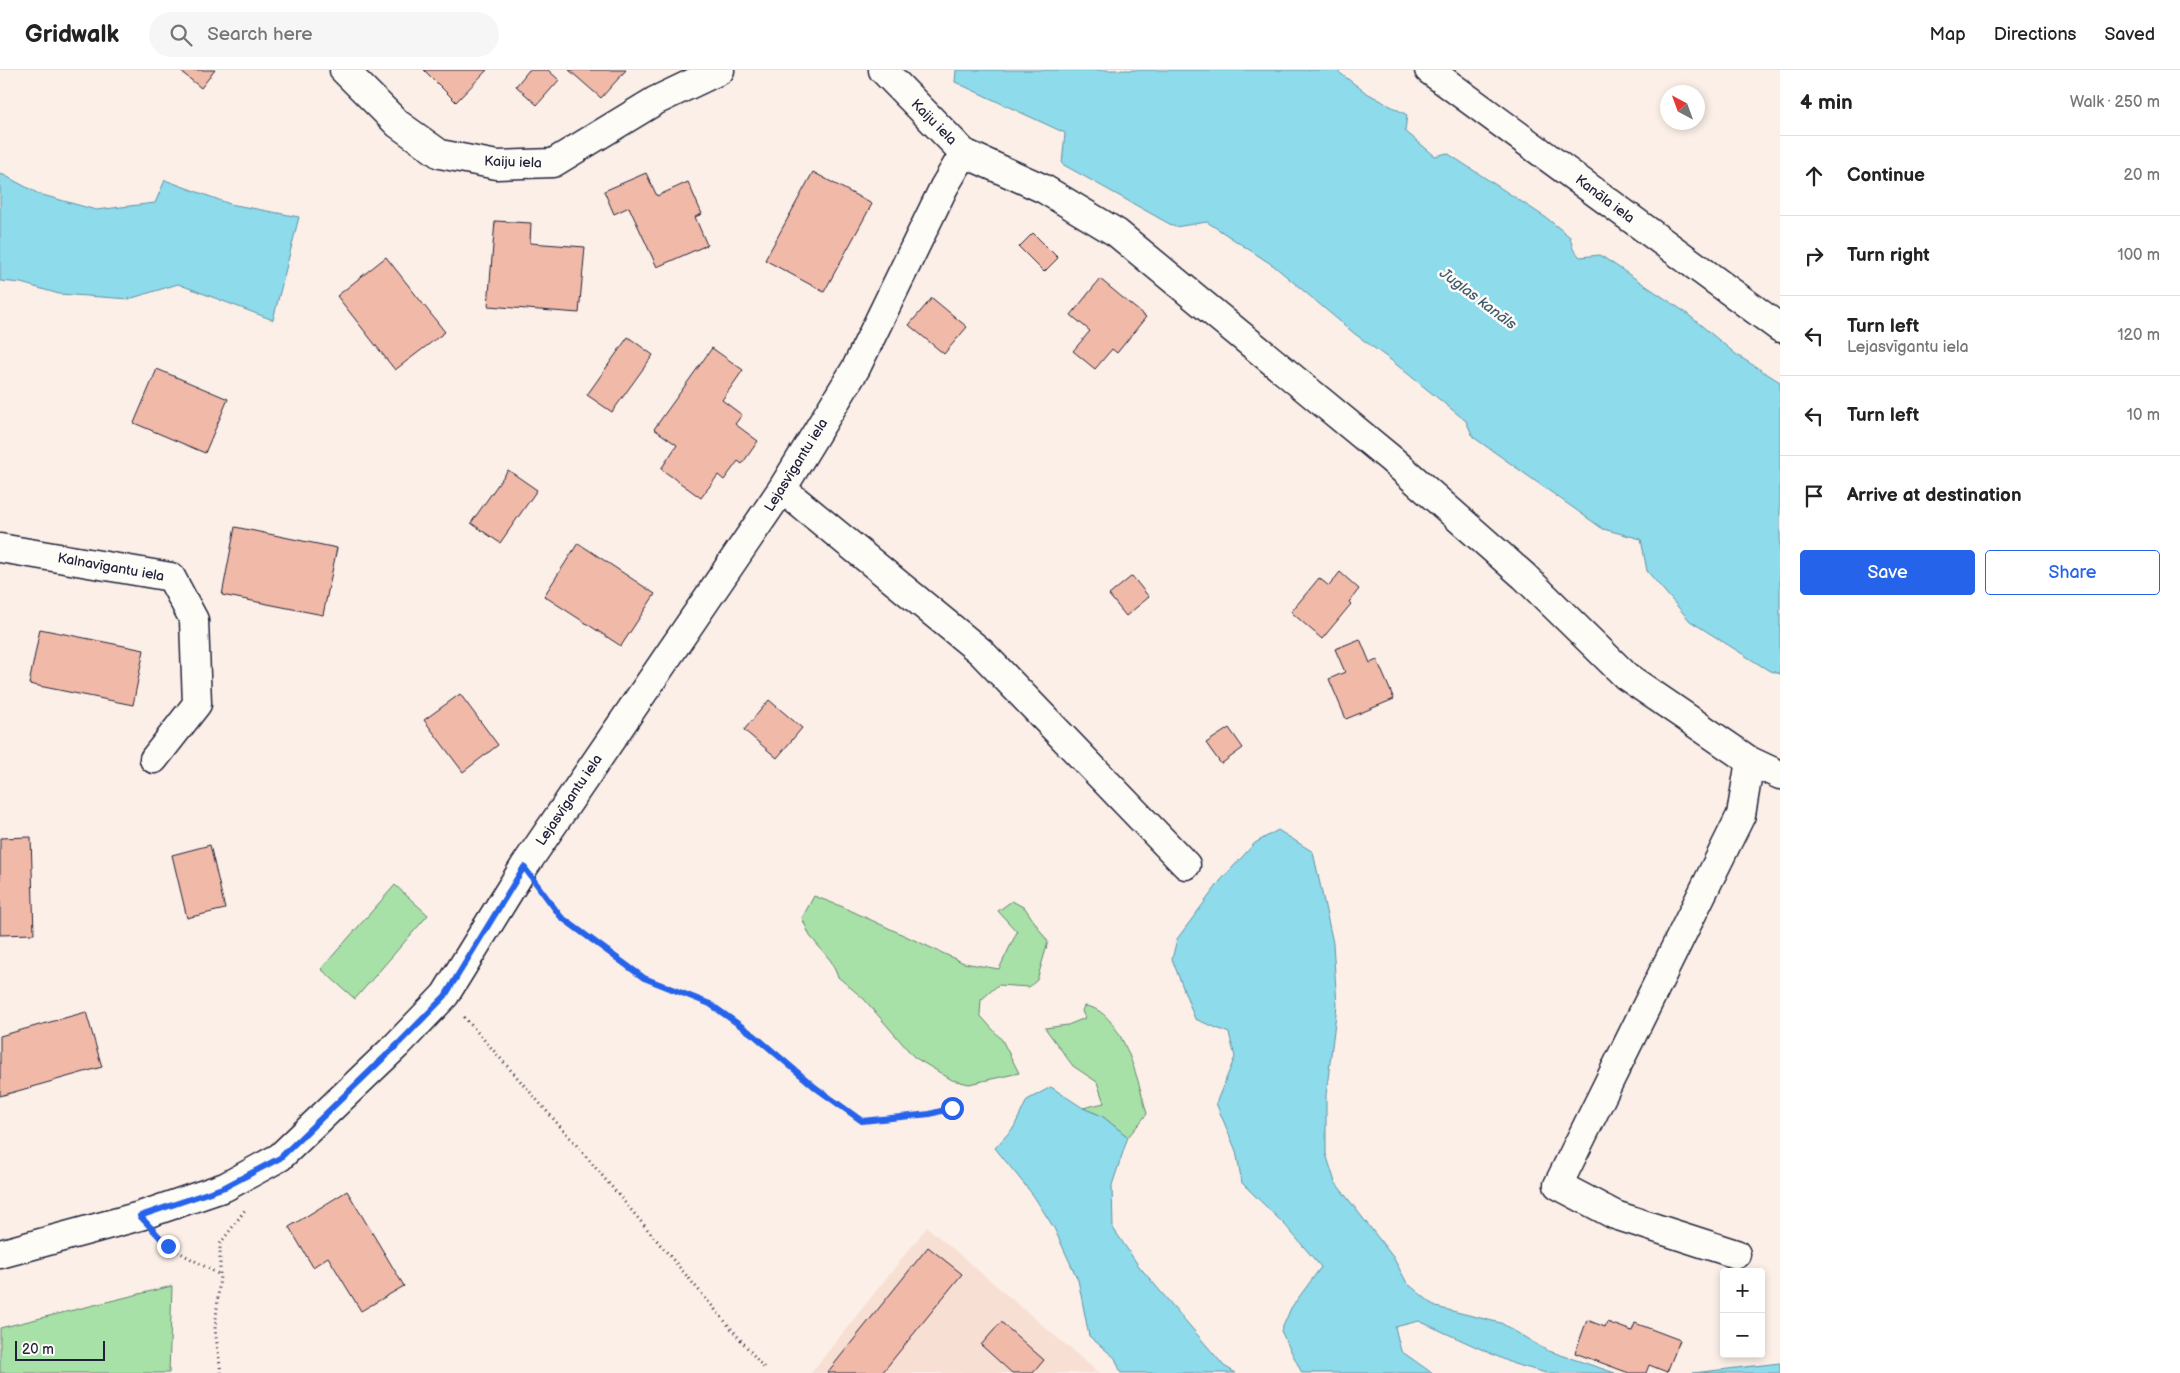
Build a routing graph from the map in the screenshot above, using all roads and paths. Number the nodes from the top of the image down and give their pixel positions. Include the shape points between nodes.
1 (344, 70) edge
2 (720, 70) edge
3 (883, 70) edge
4 (1429, 70) edge
5 (964, 153) junction
6 (1780, 328) edge
7 (782, 489) junction
8 (0, 548) edge
9 (154, 759) dead end
10 (1750, 761) junction
11 (1780, 775) edge
12 (1186, 865) dead end
13 (524, 867) junction
14 (445, 996) junction
15 (952, 1108) dead end
16 (247, 1208) dead end
17 (140, 1216) junction
18 (0, 1254) edge
19 (1736, 1254) dead end
20 (220, 1276) junction
21 (766, 1370) dead end
22 (221, 1373) edge

1 - 2 street, Kaiju iela via 398,124 440,154 497,164 553,163 655,101
3 - 5 street, Kaiju iela
4 - 6 street, Kanāla iela
5 - 7 street, Lejasvīgantu iela via 944,187 856,368
5 - 10 street via 1044,189 1117,233 1391,459 1524,576 1626,676
7 - 12 street via 981,652
7 - 13 street, Lejasvīgantu iela
8 - 9 street, Kalnavīgantu iela via 171,577 194,620 197,704
10 - 11 street
10 - 19 street via 1741,815 1558,1185 1615,1215
13 - 14 street, Lejasvīgantu iela
13 - 15 path via 561,917 644,978 710,1004 862,1121 930,1114
14 - 17 street, Lejasvīgantu iela via 280,1158 225,1187
14 - 21 path via 573,1141
16 - 20 path via 220,1244
17 - 18 street, Lejasvīgantu iela
17 - 20 path via 168,1246
20 - 22 path via 215,1329

